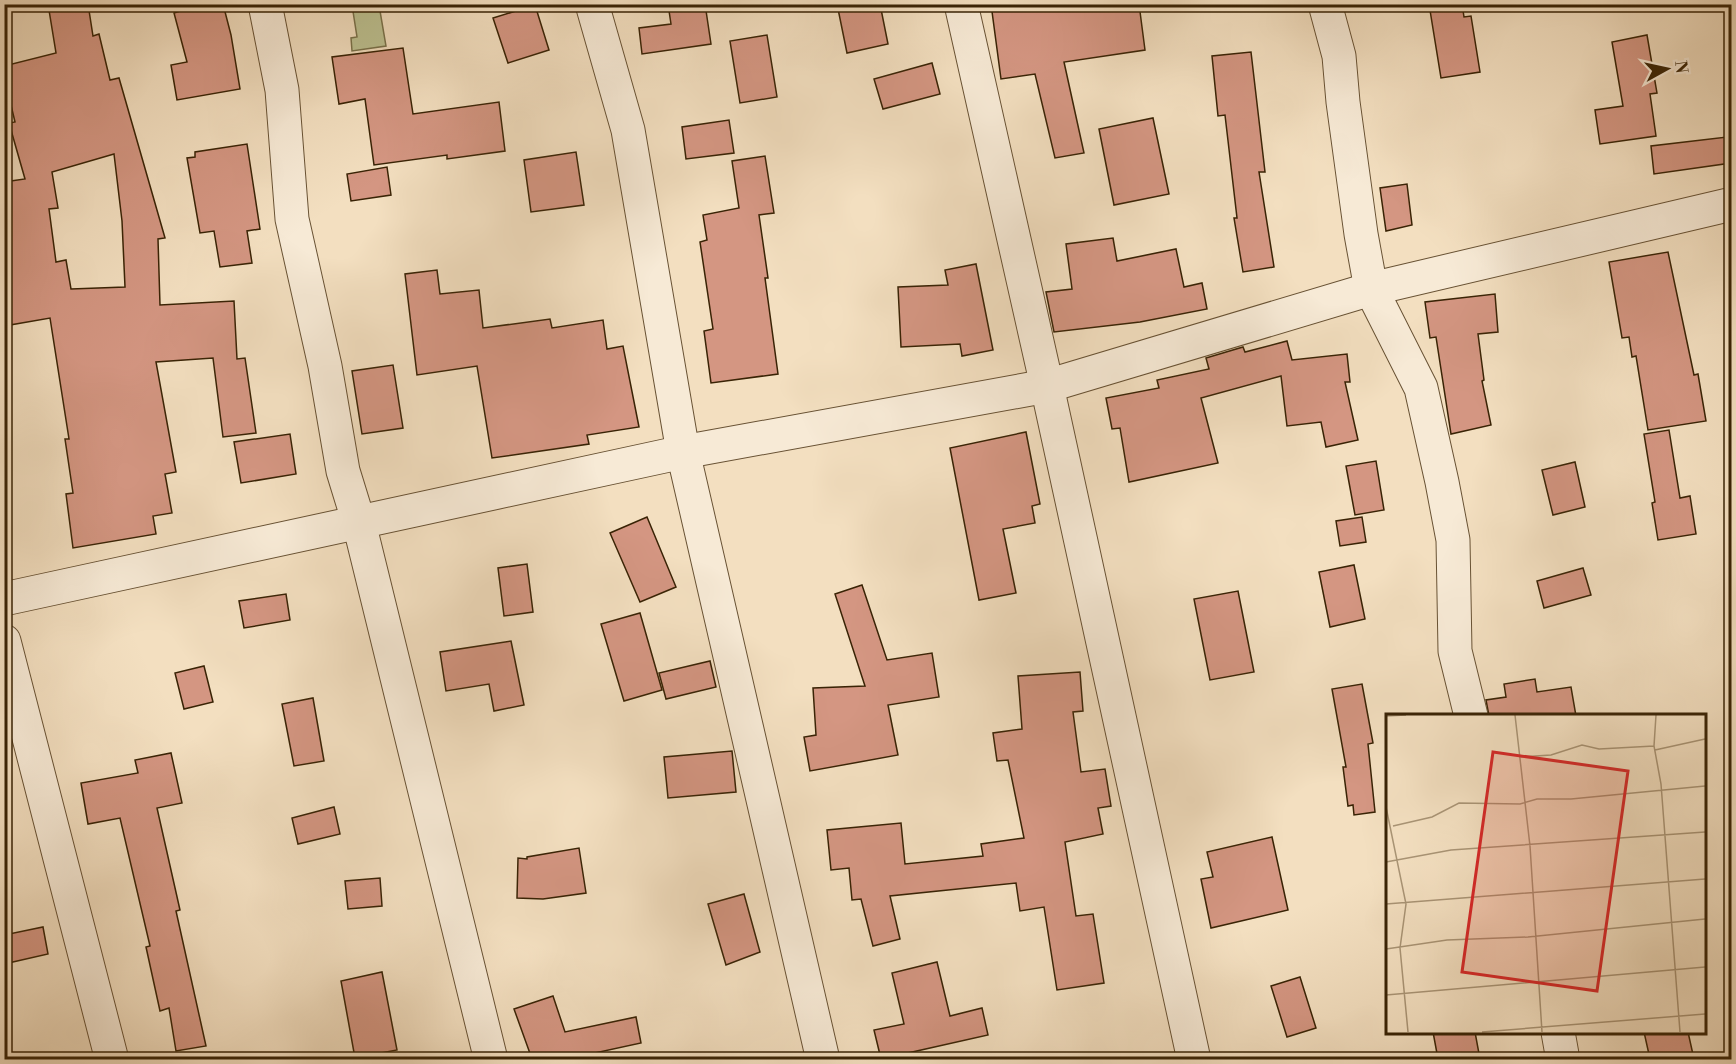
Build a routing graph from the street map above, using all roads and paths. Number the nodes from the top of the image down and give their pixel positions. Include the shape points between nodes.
1 (265, 4) edge
2 (592, 4) edge
3 (961, 4) edge
4 (1325, 4) edge
5 (1730, 213) edge
6 (1371, 289) junction
7 (1047, 386) junction
8 (683, 452) junction
9 (359, 523) junction
10 (4, 599) edge
11 (4, 641) edge
12 (1471, 714) edge
13 (1558, 1034) edge
14 (112, 1059) edge
15 (491, 1059) edge
16 (823, 1059) edge
17 (1194, 1059) edge
18 (1563, 1059) edge

1 - 9 street via 282,90 292,219 325,366 343,471
2 - 8 street via 628,130
3 - 7 street
4 - 6 street via 1339,56 1360,234
5 - 6 street
6 - 7 street
6 - 12 street via 1421,387 1453,540 1455,651
7 - 8 street
7 - 17 street
8 - 9 street
8 - 16 street
9 - 10 street
9 - 15 street
11 - 14 street
13 - 18 street

